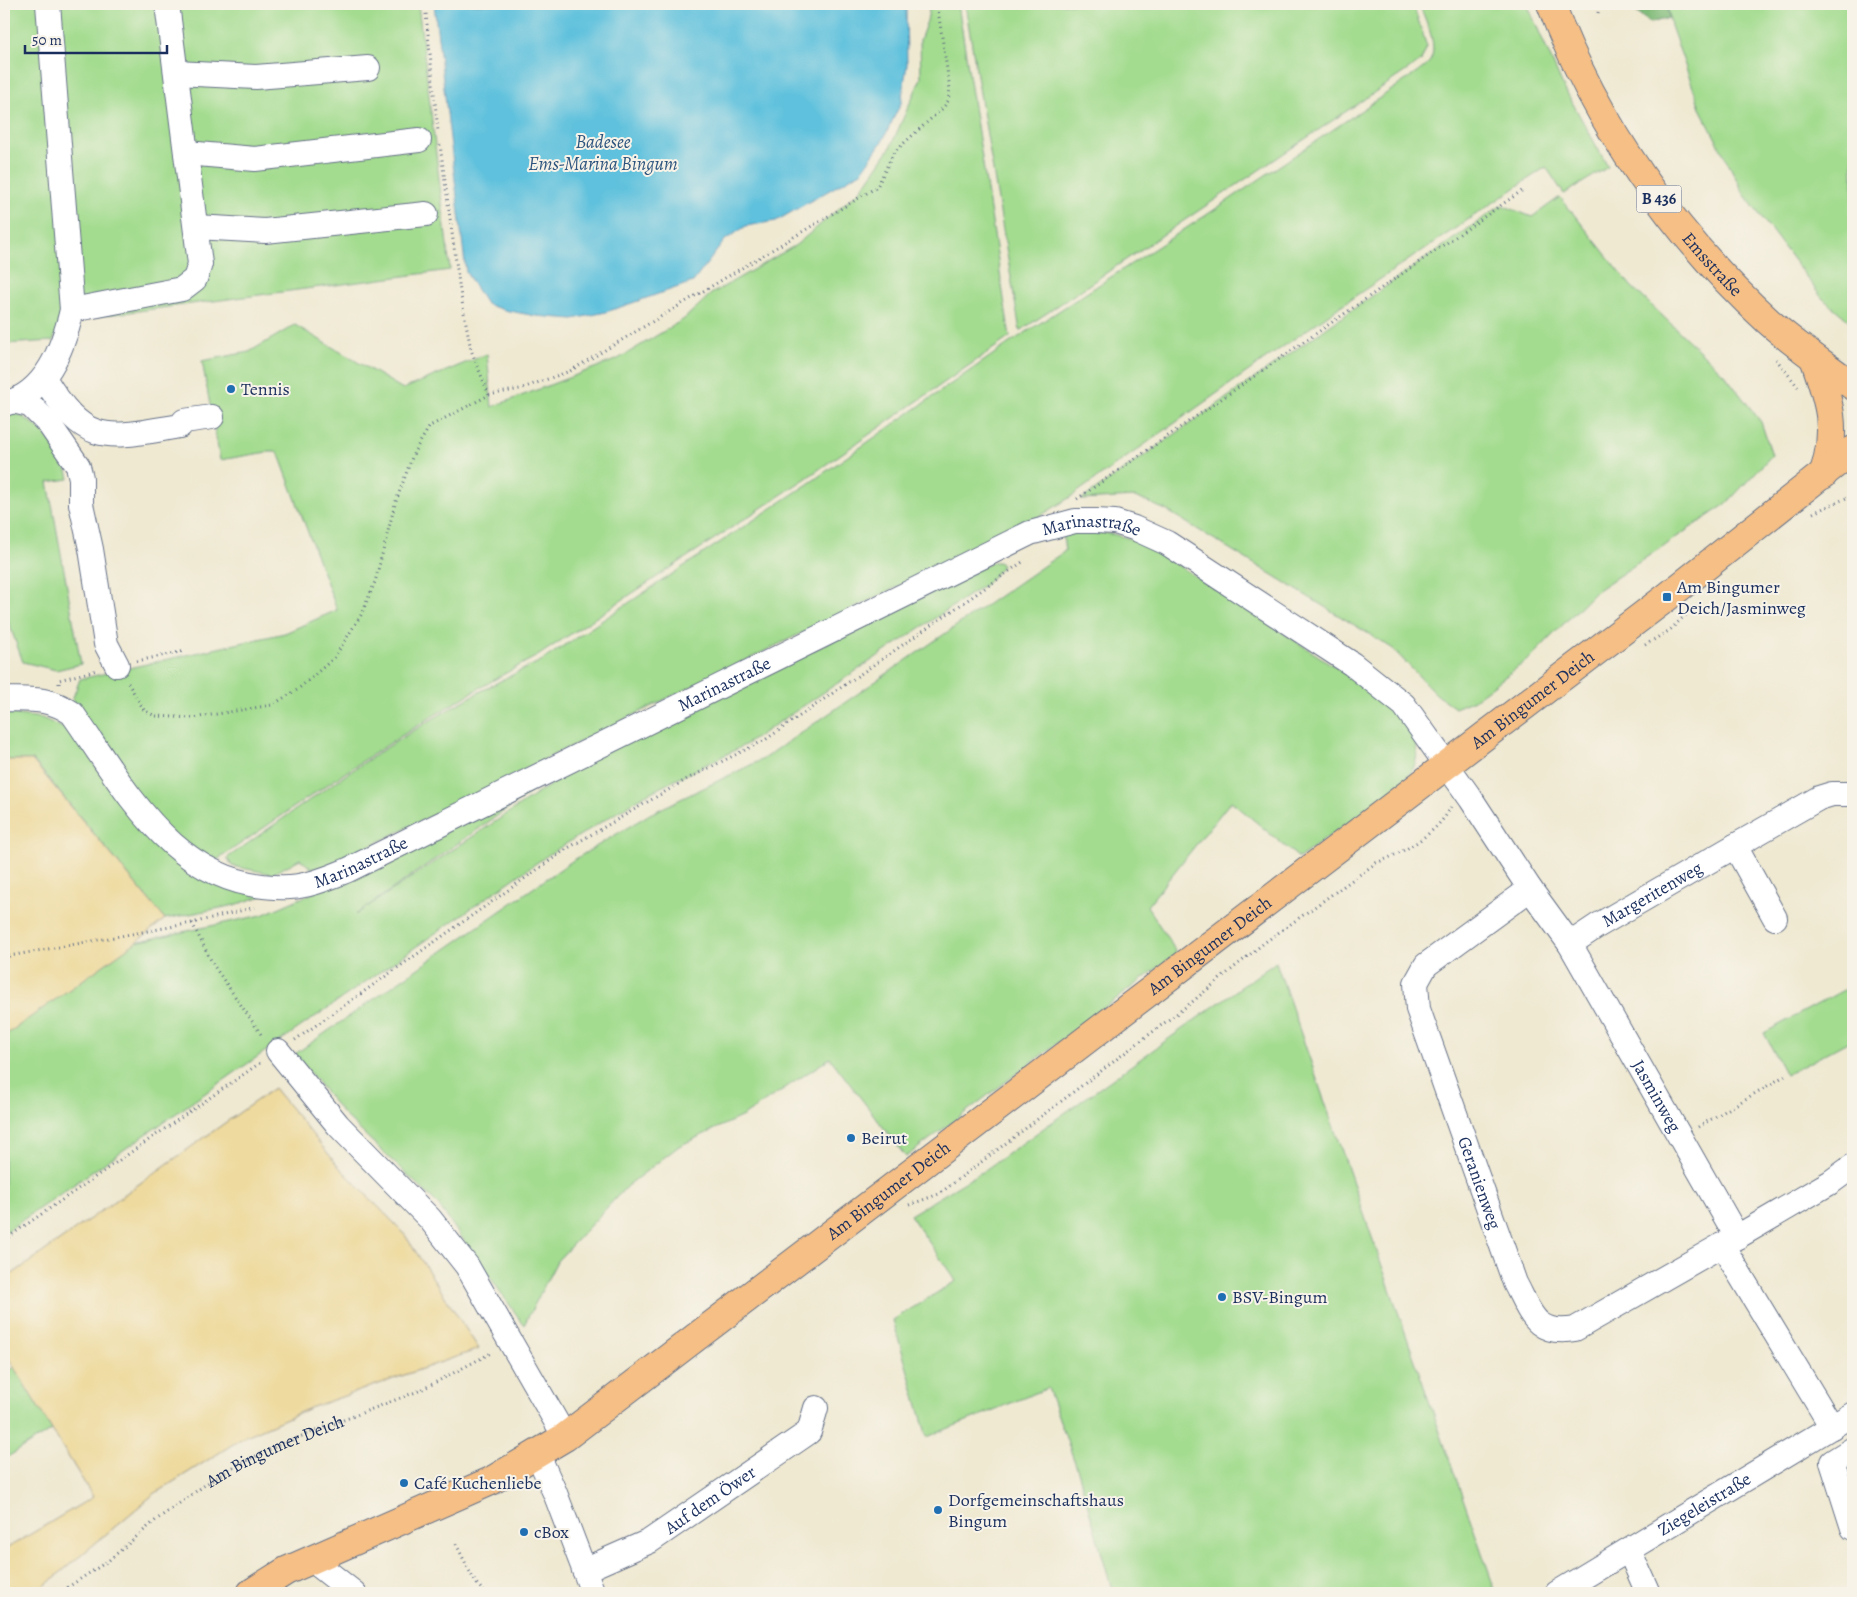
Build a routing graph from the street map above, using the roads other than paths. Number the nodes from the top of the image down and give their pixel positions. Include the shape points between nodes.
1 (48, 4) edge
2 (167, 4) edge
3 (1551, 4) edge
4 (368, 68) dead end
5 (176, 73) junction
6 (419, 140) dead end
7 (186, 153) junction
8 (426, 214) dead end
9 (196, 227) junction
10 (72, 310) junction
11 (1814, 358) junction
12 (44, 378) junction
13 (1853, 386) edge
14 (9, 403) edge
15 (212, 417) dead end
16 (1853, 450) edge
17 (1823, 475) junction
18 (117, 665) road end
19 (4, 699) edge
20 (1448, 765) junction
21 (1853, 794) edge
22 (1736, 846) junction
23 (1530, 889) junction
24 (1775, 918) dead end
25 (1570, 944) junction
26 (273, 1047) road end
27 (1853, 1166) edge
28 (1729, 1241) junction
29 (816, 1408) dead end
30 (1853, 1414) edge
31 (1832, 1427) junction
32 (565, 1437) junction
33 (1853, 1449) edge
34 (538, 1454) junction
35 (1853, 1528) edge
36 (1629, 1550) junction
37 (312, 1560) junction
38 (584, 1570) junction
39 (251, 1593) edge
40 (354, 1593) edge
41 (593, 1593) edge
42 (1557, 1593) edge
43 (1648, 1593) edge

1 - 10 street
2 - 5 street
3 - 11 main road, Emsstraße / B 436 via 1601,111 1665,209 1738,292
4 - 5 street via 256,77
5 - 7 street
6 - 7 street via 255,160
7 - 9 street
8 - 9 street via 265,231
9 - 10 street via 200,264 196,279 182,289
10 - 12 street via 67,333
11 - 13 main road, Emsstraße / B 436
11 - 17 main road via 1831,412 1831,445
12 - 14 street via 38,386
12 - 15 street via 64,409 77,422 103,434 128,434 180,426 184,421
14 - 18 street via 30,405 49,424 78,466 80,504 91,549 106,644
16 - 17 main road, Am Bingumer Deich
17 - 20 main road, Am Bingumer Deich
19 - 20 street, Marinastraße via 39,699 59,704 72,712 140,812 184,854 207,868 255,885 290,887 317,882 348,870 1030,533 1075,521 1096,521 1115,522 1167,543 1352,664 1404,705
20 - 23 street, Jasminweg
20 - 32 main road, Am Bingumer Deich
21 - 22 street, Margeritenweg via 1819,798
22 - 24 street
22 - 25 street, Margeritenweg
23 - 25 street, Jasminweg
23 - 28 street, Geranienweg via 1426,965 1416,983 1418,1009 1515,1283 1533,1317 1546,1329 1559,1332 1575,1329
25 - 28 street, Jasminweg via 1679,1136
26 - 32 street via 338,1125 430,1219 467,1266
27 - 28 street, Geranienweg
28 - 31 street, Jasminweg
29 - 38 street, Auf dem Öwer via 809,1432 650,1542
30 - 31 street, Ziegeleistraße
31 - 36 street, Ziegeleistraße
32 - 34 main road, Am Bingumer Deich
33 - 35 street via 1832,1462
34 - 37 main road, Am Bingumer Deich via 491,1481
34 - 38 street
36 - 42 street, Ziegeleistraße
36 - 43 street
37 - 39 main road, Am Bingumer Deich via 286,1571
37 - 40 street
38 - 41 street

